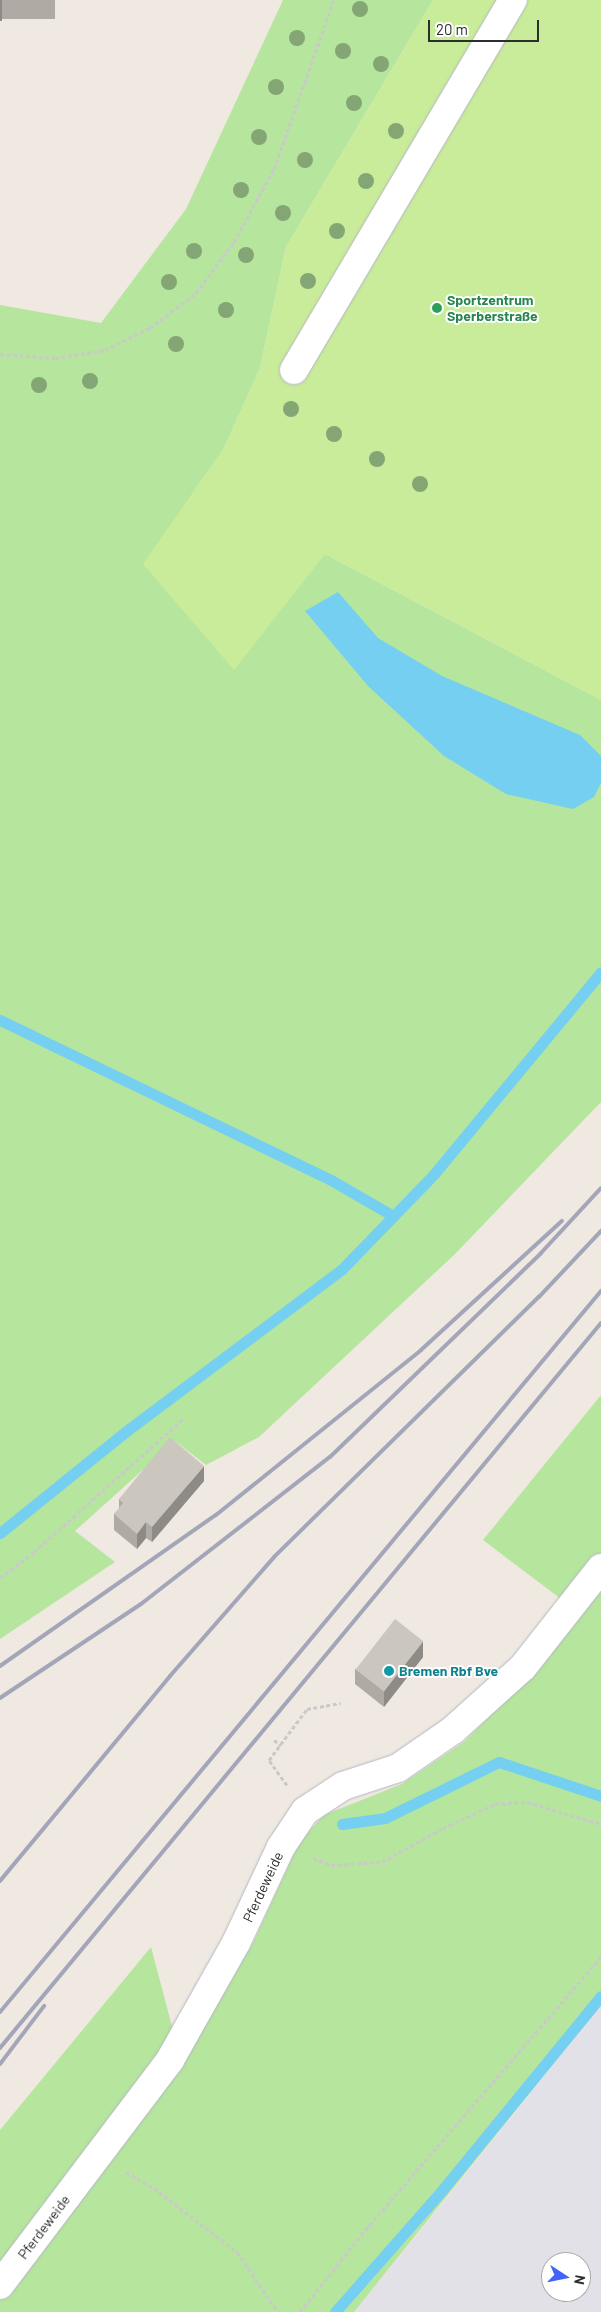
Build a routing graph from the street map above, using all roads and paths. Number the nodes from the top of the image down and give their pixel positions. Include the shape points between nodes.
1 (334, 0) edge
2 (513, 0) edge
3 (0, 354) edge
4 (294, 370) dead end
5 (184, 1418) dead end
6 (601, 1568) edge
7 (0, 1578) edge
8 (340, 1704) dead end
9 (274, 1740) dead end
10 (281, 1745) junction
11 (305, 1811) junction
12 (601, 1824) edge
13 (281, 1848) junction
14 (601, 1957) edge
15 (98, 2156) junction
16 (0, 2284) edge
17 (278, 2312) edge
18 (300, 2312) edge

1 - 3 path via 274,169 234,242 196,293 150,328 105,350 55,358
2 - 4 lane
5 - 7 path via 34,1552
6 - 11 lane, Pferdeweide via 523,1667 453,1730 398,1768 343,1786
8 - 10 path via 307,1709
9 - 10 path
10 - 11 path via 270,1760
11 - 13 lane, Pferdeweide
12 - 13 path via 527,1802 495,1804 382,1862 331,1865
13 - 15 lane, Pferdeweide via 236,1944 170,2060
14 - 18 path via 361,2236
15 - 16 lane, Pferdeweide
15 - 17 path via 154,2188 237,2252

